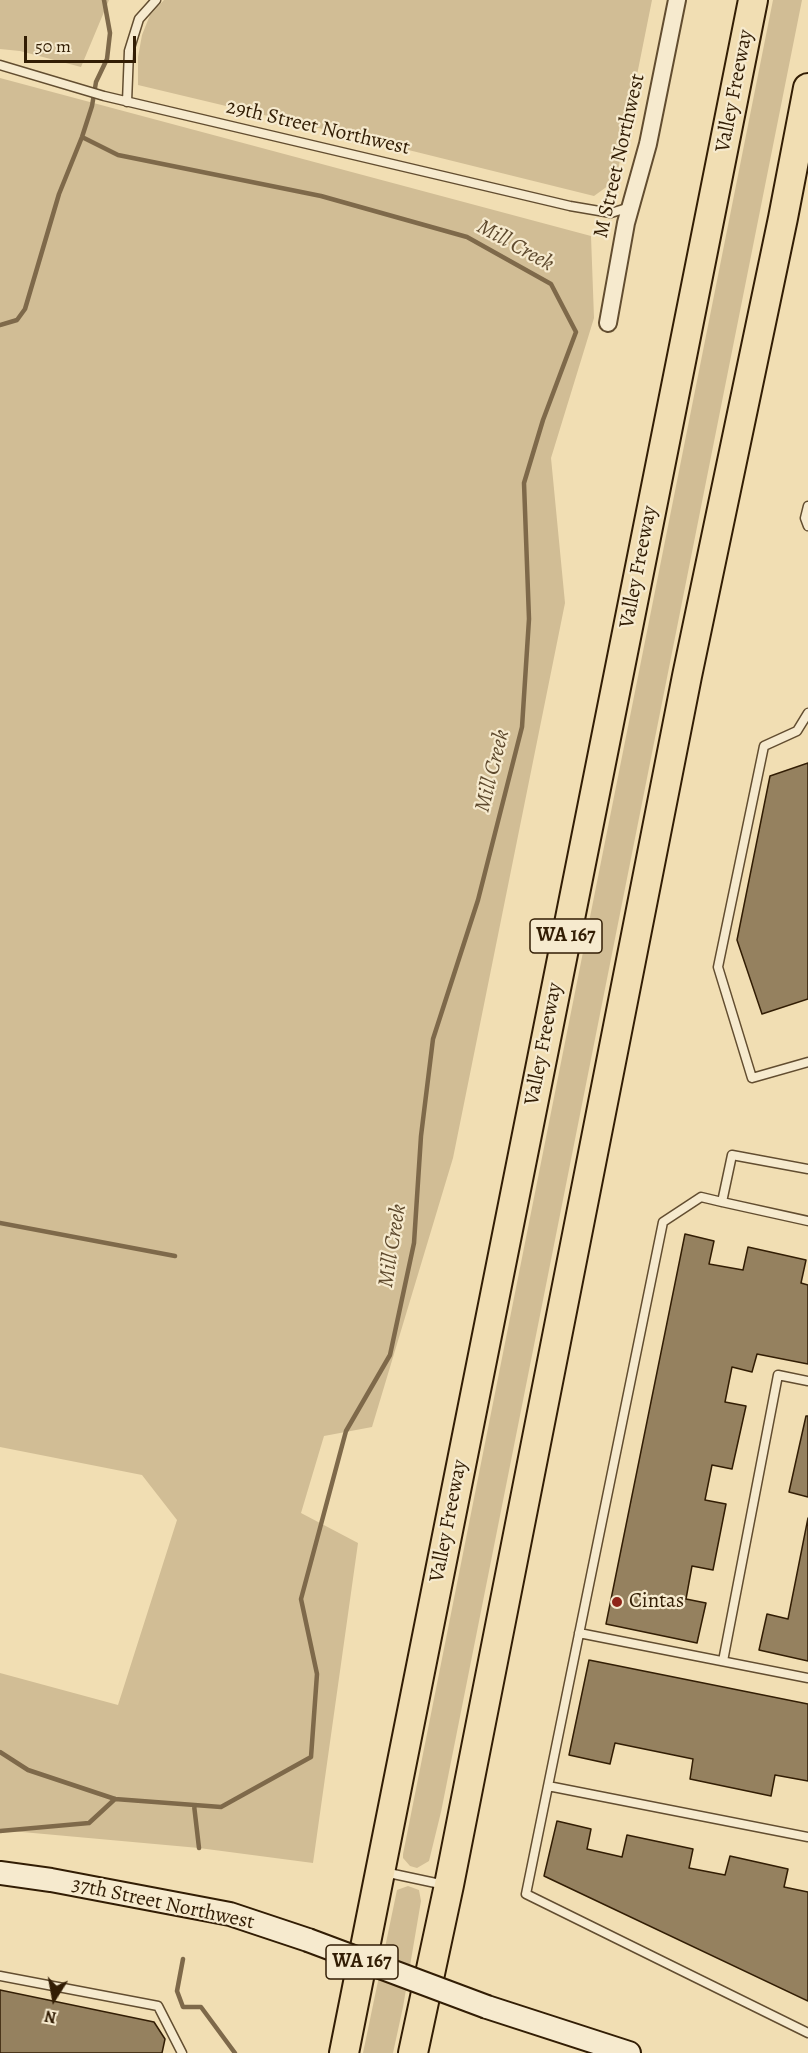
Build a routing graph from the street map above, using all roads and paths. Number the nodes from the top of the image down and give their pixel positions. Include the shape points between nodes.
1 (156, 0) edge
2 (677, 0) edge
3 (753, 0) edge
4 (0, 65) edge
5 (808, 88) edge
6 (127, 102) junction
7 (630, 207) junction
8 (608, 323) dead end
9 (808, 506) edge
10 (808, 526) edge
11 (808, 714) edge
12 (808, 1062) edge
13 (808, 1169) edge
14 (722, 1202) junction
15 (808, 1221) edge
16 (808, 1381) edge
17 (579, 1633) junction
18 (723, 1661) junction
19 (808, 1678) edge
20 (548, 1786) junction
21 (808, 1837) edge
22 (380, 1872) junction
23 (0, 1873) edge
24 (449, 1886) junction
25 (0, 1976) edge
26 (808, 2033) edge
27 (182, 2053) edge
28 (344, 2053) edge
29 (413, 2053) edge
30 (629, 2053) edge

1 - 6 lane via 139,19 129,51
2 - 7 street, M Street Northwest via 648,144
3 - 22 highway, Valley Freeway / WA 167
4 - 6 lane, 29th Street Northwest
5 - 24 highway, WA 167 via 687,676
6 - 7 lane, 29th Street Northwest via 570,206 611,213
7 - 8 street, M Street Northwest
9 - 10 lane
11 - 12 lane via 797,731 764,746 718,967 752,1078
13 - 14 lane via 732,1155
14 - 15 lane
14 - 17 lane via 701,1197 663,1222
16 - 18 lane via 778,1375
17 - 18 lane
17 - 20 lane
18 - 19 lane
20 - 21 lane
20 - 26 lane via 526,1894
22 - 24 lane
22 - 28 highway, Valley Freeway / WA 167
23 - 30 main road, 37th Street Northwest, bridge via 230,1914
24 - 29 highway, WA 167
25 - 27 lane via 158,2006

